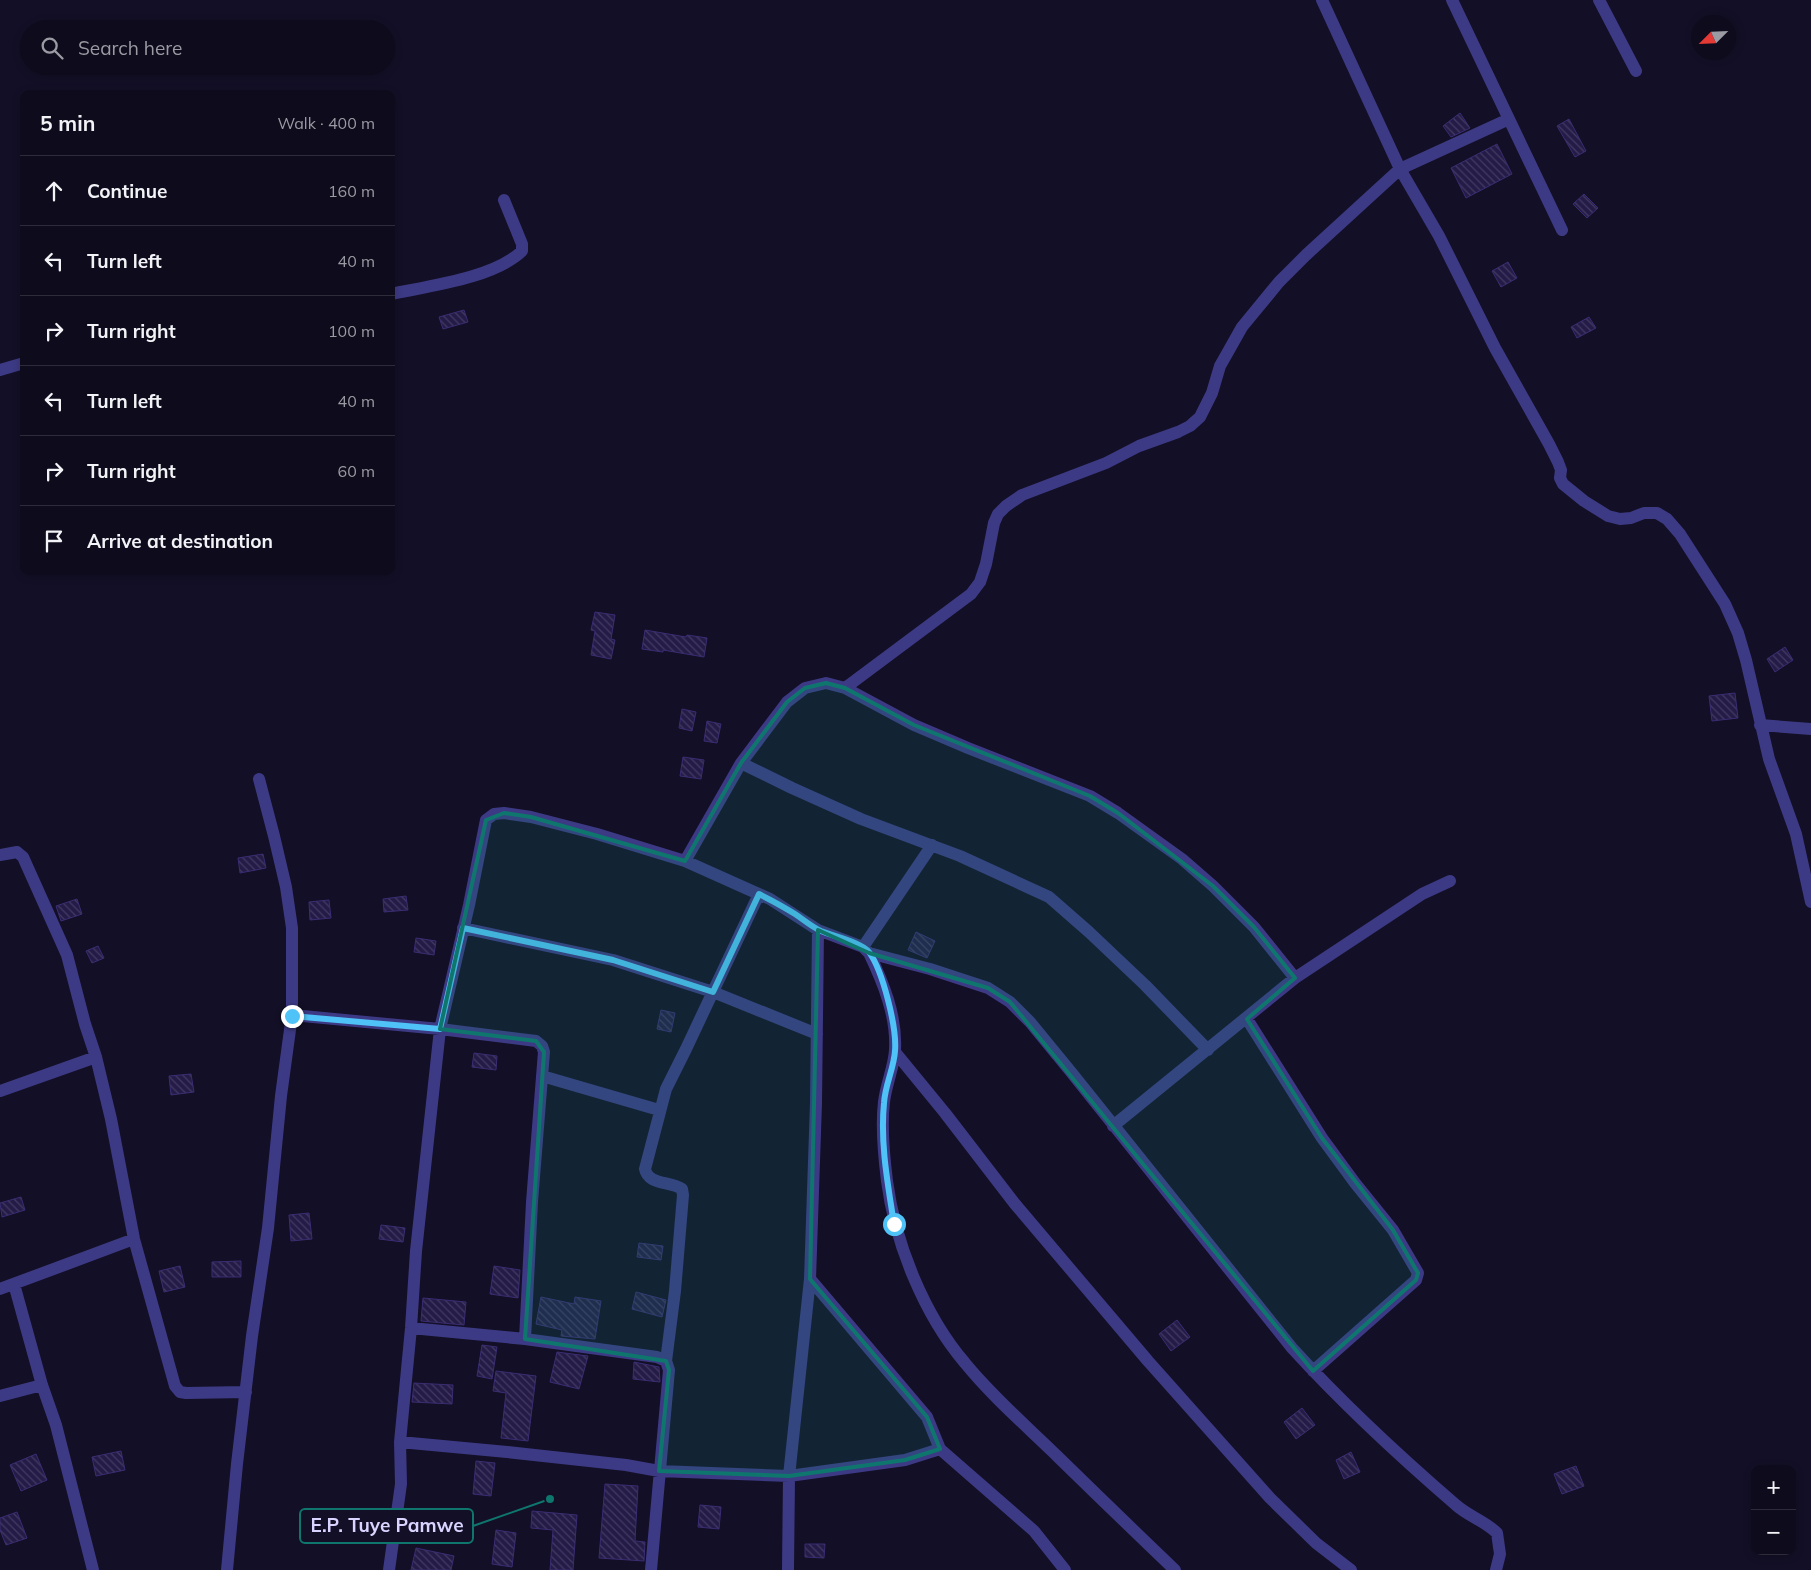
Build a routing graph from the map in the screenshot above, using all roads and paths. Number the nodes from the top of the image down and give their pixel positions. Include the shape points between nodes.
1 (1322, 0) edge
2 (1452, 0) edge
3 (1602, 1) edge
4 (1636, 71) dead end
5 (1509, 119) junction
6 (1400, 170) junction
7 (504, 200) dead end
8 (1562, 230) dead end
9 (395, 293) edge
10 (20, 364) edge
11 (0, 370) edge
12 (845, 688) junction
13 (1760, 725) junction
14 (1811, 729) edge
15 (741, 763) junction
16 (259, 779) dead end
17 (932, 845) junction
18 (0, 855) edge
19 (685, 860) junction
20 (1450, 881) dead end
21 (759, 894) junction
22 (1811, 902) edge
23 (463, 928) junction
24 (818, 930) junction
25 (866, 950) junction
26 (1296, 978) junction
27 (713, 992) junction
28 (292, 1016) junction
29 (1247, 1019) junction
30 (440, 1029) junction
31 (817, 1034) junction
32 (1208, 1050) junction
33 (895, 1052) junction
34 (96, 1057) junction
35 (542, 1076) junction
36 (0, 1091) edge
37 (659, 1110) junction
38 (1113, 1126) junction
39 (134, 1239) junction
40 (810, 1279) junction
41 (14, 1284) junction
42 (0, 1289) edge
43 (411, 1328) junction
44 (525, 1340) junction
45 (666, 1361) junction
46 (1313, 1371) junction
47 (42, 1385) junction
48 (246, 1392) junction
49 (0, 1396) edge
50 (400, 1442) junction
51 (940, 1449) junction
52 (659, 1471) junction
53 (789, 1476) junction
54 (93, 1570) edge
55 (227, 1570) edge
56 (389, 1570) edge
57 (651, 1570) edge
58 (788, 1570) edge
59 (1065, 1570) edge
60 (1175, 1570) edge
61 (1351, 1570) edge
62 (1496, 1570) edge

1 - 6 street
2 - 5 street
3 - 4 street
5 - 6 street
5 - 8 street
6 - 12 street via 1306,255 1256,308 1230,346 1200,417 1178,432 1022,495 1006,506 996,518 980,582 971,594
6 - 13 street via 1439,236 1495,348 1549,444 1558,462 1563,484 1608,516 1620,519 1657,513 1680,534 1725,604 1738,633
7 - 9 street via 522,244 518,255 495,268 463,279
10 - 11 street
12 - 15 street via 826,683 805,688 787,702
12 - 26 street via 914,725 1090,796 1118,813 1182,859 1213,886 1254,927
13 - 14 street
13 - 22 street via 1796,834
15 - 17 street via 853,815
15 - 19 street
16 - 28 street via 286,887
17 - 25 street
17 - 32 street via 1049,897 1145,985
18 - 34 street via 17,852 30,868 67,956
19 - 21 street
19 - 23 street via 531,817 494,814 486,820 483,830
20 - 26 street via 1422,894
21 - 24 street
21 - 27 street
23 - 27 street via 613,960
23 - 30 street
24 - 25 street
24 - 31 street
25 - 33 street via 882,980 891,1011
25 - 38 street via 988,988 1010,1002 1036,1029
26 - 29 street
27 - 31 street
27 - 37 street
28 - 30 street
28 - 48 street
29 - 32 street
29 - 46 street via 1322,1138 1393,1230 1418,1273 1416,1280
30 - 35 street via 536,1041 544,1052
30 - 43 street via 422,1185
31 - 40 street
32 - 38 street
33 - 60 street via 884,1102 887,1182 894,1224 906,1261 926,1302 964,1363
33 - 61 street via 1015,1204 1148,1361 1270,1498 1316,1543
34 - 36 street
34 - 39 street
35 - 37 street
35 - 44 street
37 - 45 street via 646,1176 676,1185 682,1189 683,1195
38 - 46 street
39 - 41 street
39 - 48 street via 175,1386 186,1393
40 - 51 street via 927,1417
40 - 53 street
41 - 42 street
41 - 47 street
43 - 44 street
43 - 50 street
44 - 45 street
45 - 52 street via 669,1370
46 - 62 street via 1379,1437 1451,1501 1497,1533 1500,1554
47 - 49 street
47 - 54 street via 56,1425
48 - 55 street
50 - 52 street
50 - 56 street via 401,1484
51 - 53 street via 905,1460
51 - 59 street via 1034,1531
52 - 53 street
52 - 57 street
53 - 58 street

